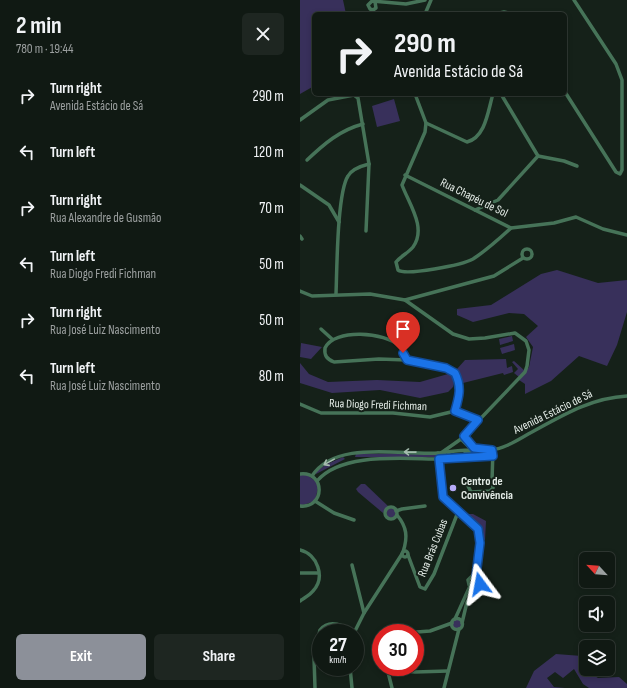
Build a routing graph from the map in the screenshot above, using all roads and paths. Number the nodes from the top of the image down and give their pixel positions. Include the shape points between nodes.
1 (425, 0) edge
2 (431, 0) edge
3 (574, 0) edge
4 (375, 2) junction
5 (374, 12) edge
6 (427, 12) edge
7 (567, 95) edge
8 (349, 96) edge
9 (355, 96) edge
10 (416, 96) edge
11 (492, 96) edge
12 (502, 96) edge
13 (300, 120) edge
14 (363, 124) junction
15 (426, 124) junction
16 (538, 156) junction
17 (307, 160) dead end
18 (369, 164) junction
19 (622, 164) junction
20 (612, 165) junction
21 (577, 166) dead end
22 (405, 175) junction
23 (300, 185) edge
24 (475, 210) junction
25 (339, 223) junction
26 (511, 228) junction
27 (366, 231) dead end
28 (627, 235) edge
29 (523, 258) dead end
30 (300, 291) edge
31 (336, 294) junction
32 (405, 300) junction
33 (321, 329) dead end
34 (332, 339) junction
35 (407, 360) junction
36 (627, 396) edge
37 (300, 404) edge
38 (455, 411) junction
39 (478, 420) junction
40 (462, 438) junction
41 (472, 448) junction
42 (490, 450) junction
43 (449, 452) junction
44 (440, 453) junction
45 (349, 454) junction
46 (493, 456) junction
47 (439, 459) junction
48 (448, 459) junction
49 (351, 462) junction
50 (300, 474) edge
51 (312, 476) junction
52 (318, 481) junction
53 (492, 481) junction
54 (315, 501) junction
55 (300, 506) edge
56 (425, 506) dead end
57 (458, 512) junction
58 (397, 513) junction
59 (354, 520) dead end
60 (300, 550) edge
61 (403, 553) junction
62 (352, 565) dead end
63 (300, 573) edge
64 (318, 573) junction
65 (476, 576) junction
66 (470, 586) junction
67 (475, 588) junction
68 (300, 601) edge
69 (364, 613) junction
70 (455, 619) junction
71 (452, 623) junction
72 (462, 623) junction
73 (358, 624) edge
74 (460, 629) junction
75 (424, 631) edge
76 (448, 671) junction
77 (424, 672) edge
78 (315, 676) edge
79 (351, 676) edge
80 (389, 676) edge
81 (315, 688) edge
82 (352, 688) edge
83 (392, 688) edge
84 (444, 688) edge

1 - 4 street via 406,4
2 - 6 street
3 - 19 street via 616,64 622,80
4 - 5 street via 377,6
4 - 5 street via 368,5
7 - 20 street
8 - 13 street via 328,100
9 - 14 street via 358,98
10 - 15 street
11 - 15 street via 480,134 472,141 467,142
12 - 16 street
14 - 17 street via 338,134
14 - 18 street
15 - 22 street via 425,132
16 - 21 street
16 - 24 street via 498,200
18 - 25 street via 351,172 347,177
18 - 27 street
19 - 20 street
19 - 20 street via 620,174
22 - 24 street, Rua Chapéu de Sol
22 - 26 street via 402,185 417,221 418,236 413,247 396,262 398,270 402,273 471,260 488,249
23 - 25 street via 329,206
24 - 26 street, Rua Chapéu de Sol
25 - 31 street
26 - 28 street, Rua Chapéu de Sol via 554,223 576,217 603,229
29 - 32 street via 494,276
30 - 31 street via 312,296
31 - 32 street via 370,294
32 - 39 street via 444,328 463,338 477,340 515,333 526,341 529,354 524,372
33 - 34 street
34 - 35 street via 347,335 380,337 399,346
34 - 35 street via 324,352 329,360 334,362
35 - 38 street via 446,368 455,373 460,385 460,396
36 - 42 street, Avenida Estácio de Sá via 606,398 582,406 507,445
37 - 38 street, Rua Diogo Fredi Fichman via 329,414 393,413 430,417
38 - 39 street
39 - 40 street
40 - 41 street
40 - 44 street
41 - 42 street, Avenida Estácio de Sá
41 - 43 street, Avenida Estácio de Sá
42 - 43 street, Avenida Estácio de Sá
42 - 46 street
43 - 44 street, Avenida Estácio de Sá
43 - 48 street
44 -> 45 street, Avenida Estácio de Sá
44 - 47 street
45 - 49 street
45 -> 51 street, Avenida Estácio de Sá via 329,462
46 - 48 street via 462,456
46 - 53 street
47 - 48 street
47 - 49 street
47 - 57 street via 443,497
49 - 52 street via 335,468
50 - 51 street
51 - 52 street
52 - 54 street via 320,492
53 - 53 street via 471,482 468,486 470,491 493,490
54 - 55 street via 309,506
54 - 59 street
56 - 58 street via 402,509
57 - 61 street, Rua Brás Cubas via 427,588 423,589 418,583 408,555 404,557
57 - 65 street via 478,529 480,543
58 - 58 street via 390,508 385,512 387,518 393,519
58 - 61 street via 407,540
60 - 64 street via 308,552 315,559
61 - 69 street
62 - 69 street
63 - 64 street
64 - 68 street via 317,586
65 - 66 street via 469,578
65 - 67 street via 481,582
66 - 67 street
66 - 70 street
67 - 72 street
69 - 73 street
70 - 71 street
70 - 72 street
71 - 74 street via 453,628
71 - 75 street
72 - 74 street
74 - 76 street
76 - 77 street
76 - 84 street
78 - 81 street
79 - 82 street
80 - 83 street

